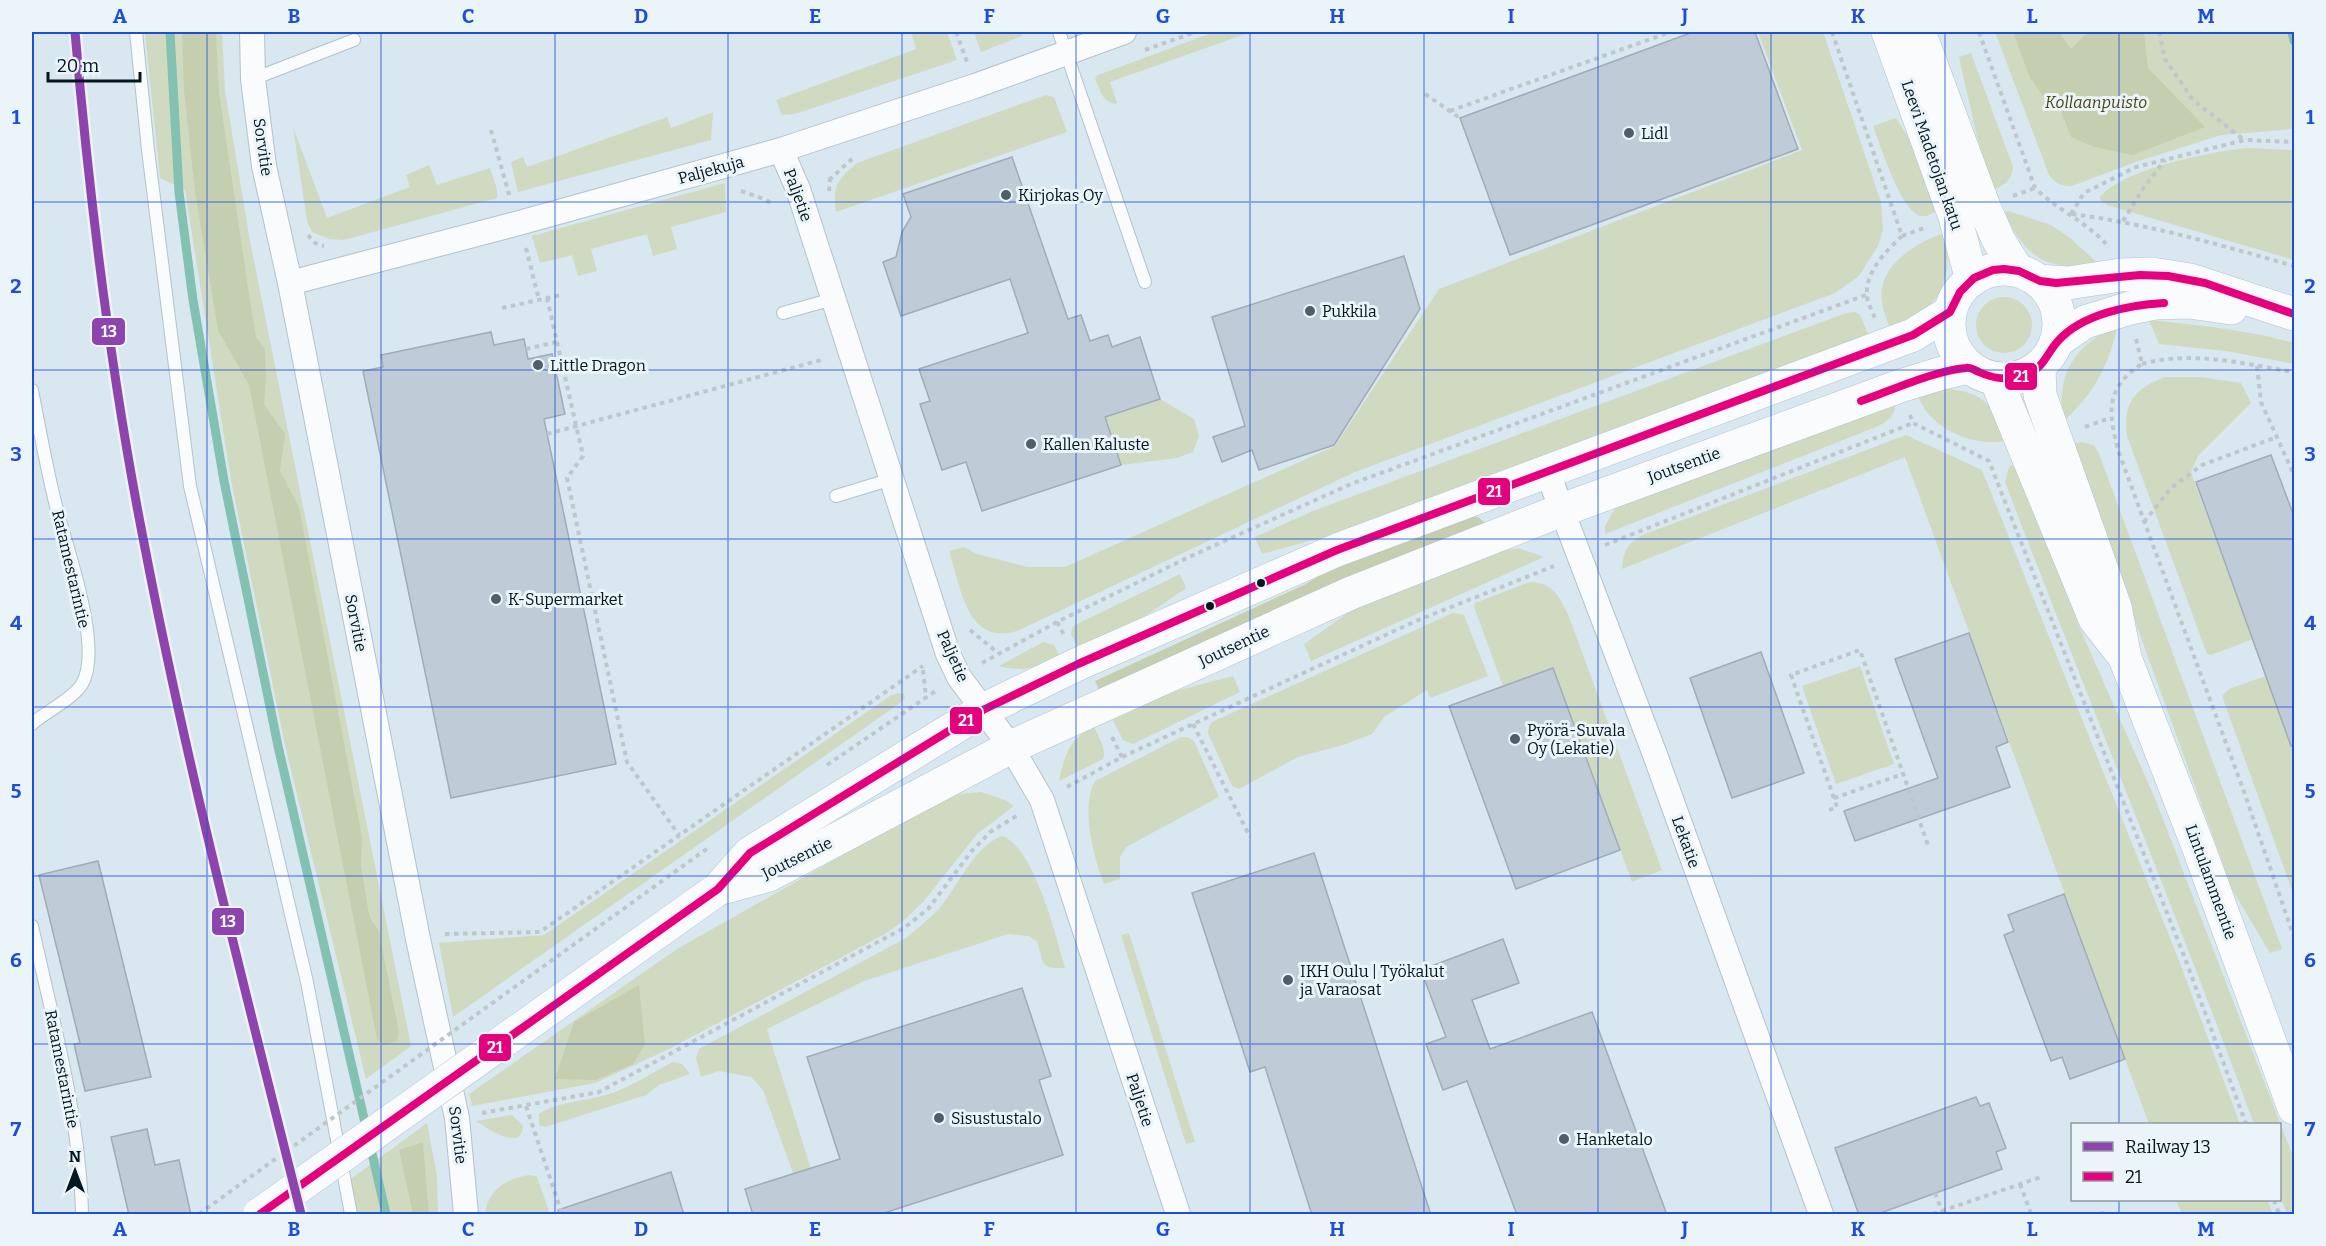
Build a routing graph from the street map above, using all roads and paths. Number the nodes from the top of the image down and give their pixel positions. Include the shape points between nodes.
1 (136, 32) edge
2 (252, 32) edge
3 (956, 32) edge
4 (1124, 32) edge
5 (1670, 32) edge
6 (1832, 32) edge
7 (1888, 32) edge
8 (1918, 32) edge
9 (1979, 32) edge
10 (2159, 32) edge
11 (354, 40) dead end
12 (1063, 42) edge
13 (978, 60) dead end
14 (253, 79) junction
15 (1425, 94) dead end
16 (1450, 111) junction
17 (1460, 118) dead end
18 (2245, 140) junction
19 (2295, 142) edge
20 (781, 150) junction
21 (2166, 159) junction
22 (511, 201) dead end
23 (500, 204) dead end
24 (2071, 214) junction
25 (2123, 221) junction
26 (302, 228) dead end
27 (333, 248) dead end
28 (2295, 266) edge
29 (2121, 275) junction
30 (2028, 276) junction
31 (1972, 280) junction
32 (1145, 282) dead end
33 (290, 283) junction
34 (561, 295) dead end
35 (1866, 295) junction
36 (547, 298) junction
37 (833, 298) junction
38 (502, 308) dead end
39 (2130, 308) junction
40 (1950, 312) junction
41 (783, 313) dead end
42 (2295, 316) edge
43 (1877, 324) dead end
44 (557, 342) junction
45 (526, 349) dead end
46 (2048, 355) junction
47 (826, 359) dead end
48 (2142, 364) junction
49 (2257, 366) junction
50 (2295, 372) edge
51 (1983, 373) junction
52 (32, 390) edge
53 (1907, 406) dead end
54 (1913, 423) junction
55 (578, 427) junction
56 (548, 434) dead end
57 (2277, 437) junction
58 (1547, 471) junction
59 (2295, 475) edge
60 (892, 479) junction
61 (836, 496) dead end
62 (1562, 510) junction
63 (2144, 522) junction
64 (1580, 555) junction
65 (2125, 658) junction
66 (986, 661) dead end
67 (926, 696) dead end
68 (983, 710) junction
69 (32, 724) edge
70 (1193, 724) junction
71 (1011, 747) junction
72 (1903, 774) junction
73 (1060, 791) dead end
74 (1834, 798) junction
75 (1829, 810) dead end
76 (1020, 813) dead end
77 (679, 835) junction
78 (1250, 837) dead end
79 (708, 848) dead end
80 (1929, 848) dead end
81 (718, 889) junction
82 (32, 926) edge
83 (2295, 937) edge
84 (418, 939) junction
85 (526, 1106) junction
86 (2295, 1108) edge
87 (458, 1118) junction
88 (2245, 1123) edge
89 (2041, 1177) dead end
90 (2020, 1184) junction
91 (1935, 1193) dead end
92 (1942, 1213) edge
93 (82, 1215) edge
94 (199, 1215) edge
95 (260, 1215) edge
96 (351, 1215) edge
97 (466, 1215) edge
98 (562, 1215) edge
99 (1178, 1215) edge
100 (1821, 1215) edge
101 (1933, 1215) edge
102 (2031, 1215) edge

1 - 96 lane via 190,486 307,982
2 - 14 street, Sorvitie
3 - 13 path via 967,64
4 - 12 street, Paljekuja
5 - 16 path
6 - 35 path via 1902,236 1877,264
7 - 31 main road, Leevi Madetojan katu via 1955,217
8 - 30 main road, Leevi Madetojan katu via 1999,241
9 - 24 path via 2035,188 2052,204
10 - 18 path via 2165,59 2193,100
11 - 14 lane
12 - 20 street, Paljekuja via 975,86
12 - 32 lane
14 - 33 street, Sorvitie via 264,166
15 - 16 path
16 - 17 path
18 - 19 path
18 - 21 path
20 - 33 street, Paljekuja
20 - 37 street, Paljetie via 798,189
21 - 24 path via 2136,167 2084,193
21 - 25 path
22 - 23 path
24 - 25 path
24 - 29 path via 2107,244
25 - 28 path
26 - 27 path via 315,243
29 - 30 main road via 2068,283
29 - 42 main road via 2152,274 2190,280
30 - 31 main road via 1991,270
30 - 46 main road via 2051,295 2058,313 2060,324
31 - 40 main road via 1959,292
33 - 84 street, Sorvitie
34 - 36 path
35 - 43 path
35 - 66 path via 1352,484 1189,557
36 - 38 path
36 - 44 path
37 - 41 lane
37 - 60 street, Paljetie
39 - 42 main road via 2189,302
39 - 46 main road via 2085,322
39 - 48 path
40 - 51 main road via 1952,345
40 - 58 main road, Joutsentie via 1913,335
44 - 45 path
44 - 55 path
46 - 51 main road via 2017,378
46 - 65 main road, Lintulammentie via 2040,394 2115,607
47 - 55 path
48 - 49 path via 2163,358 2220,359
48 - 63 path via 2120,384 2110,418
49 - 50 path
49 - 57 path via 2261,402
51 - 62 main road, Joutsentie via 1939,374 1900,386
51 - 65 main road, Lintulammentie via 2095,619
52 - 69 lane, Ratamestarintie via 89,649 87,672 81,685
53 - 54 path
54 - 64 path
54 - 88 path via 1989,462 2186,961
55 - 56 path
55 - 77 path via 583,456 567,478 627,762
57 - 59 path
57 - 63 path via 2202,465 2171,488
58 - 62 street, Lekatie
58 - 68 main road, Joutsentie via 1326,554
60 - 61 lane
60 - 68 street, Paljetie via 948,654
62 - 64 street, Lekatie
62 - 71 main road, Joutsentie via 1351,593
63 - 83 path
64 - 70 path via 1416,621
64 - 100 street, Lekatie
65 - 86 main road, Lintulammentie
67 - 77 path via 922,666
68 - 71 street, Paljetie
68 - 81 main road, Joutsentie via 750,853
70 - 73 path
70 - 78 path
71 - 81 main road, Joutsentie via 769,875
71 - 99 street, Paljetie via 1042,800
72 - 74 path
72 - 74 path via 1860,650 1791,675
72 - 80 path
74 - 75 path via 1837,807
76 - 85 path via 990,832 928,909 904,928 599,1092
77 - 84 path via 540,932
79 - 94 path, bridge
81 - 95 main road, bridge
82 - 93 lane, Ratamestarintie via 66,1077 82,1185
84 - 87 street, Sorvitie
85 - 87 path
85 - 98 path
87 - 97 street, Sorvitie
89 - 90 path
90 - 92 path
90 - 102 path
91 - 92 path
92 - 101 path

